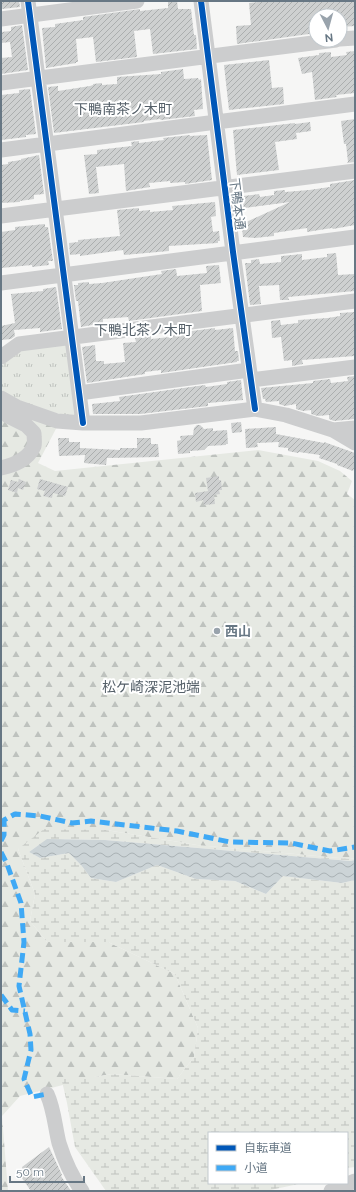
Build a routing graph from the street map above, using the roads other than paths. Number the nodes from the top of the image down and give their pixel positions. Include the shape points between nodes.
1 (137, 1) edge
2 (201, 1) edge
3 (29, 8) edge
4 (1, 19) edge
5 (308, 44) edge
6 (208, 56) junction
7 (38, 78) junction
8 (1, 82) edge
9 (355, 104) edge
10 (217, 122) junction
11 (46, 144) junction
12 (1, 150) edge
13 (355, 171) edge
14 (225, 188) junction
15 (55, 210) junction
16 (1, 216) edge
17 (355, 237) edge
18 (233, 252) junction
19 (63, 275) junction
20 (1, 283) edge
21 (355, 301) edge
22 (242, 315) junction
23 (71, 338) junction
24 (1, 357) edge
25 (355, 367) edge
26 (250, 375) junction
27 (79, 393) junction
28 (1, 398) edge
29 (1, 408) edge
30 (255, 409) junction
31 (83, 423) junction
32 (355, 428) edge
33 (333, 430) junction
34 (355, 443) edge
35 (1, 468) edge
36 (47, 1094) dead end
37 (348, 1184) edge
38 (82, 1191) edge
39 (331, 1191) edge

1 - 3 street
2 - 6 street, 下鴨本通
3 - 4 street
3 - 7 street
5 - 6 street
6 - 7 street
6 - 10 street, 下鴨本通
7 - 8 street
7 - 11 street
9 - 10 street
10 - 11 street
10 - 14 street, 下鴨本通
11 - 12 street
11 - 15 street
13 - 14 street
14 - 15 street
14 - 18 street, 下鴨本通
15 - 16 street
15 - 19 street
17 - 18 street
18 - 19 street
18 - 22 street, 下鴨本通
19 - 20 street
19 - 23 street
21 - 22 street
22 - 23 street
22 - 26 street, 下鴨本通
23 - 24 street via 19,344
23 - 27 street
25 - 26 street
26 - 27 street
26 - 30 street, 下鴨本通
27 - 31 street
28 - 31 street via 17,408 57,420
29 - 35 street via 8,416 26,425 34,433 34,445 26,457 14,465
30 - 31 street via 141,423
30 - 33 street via 286,415
32 - 33 street
33 - 34 street
36 - 38 street via 60,1144
37 - 39 street

